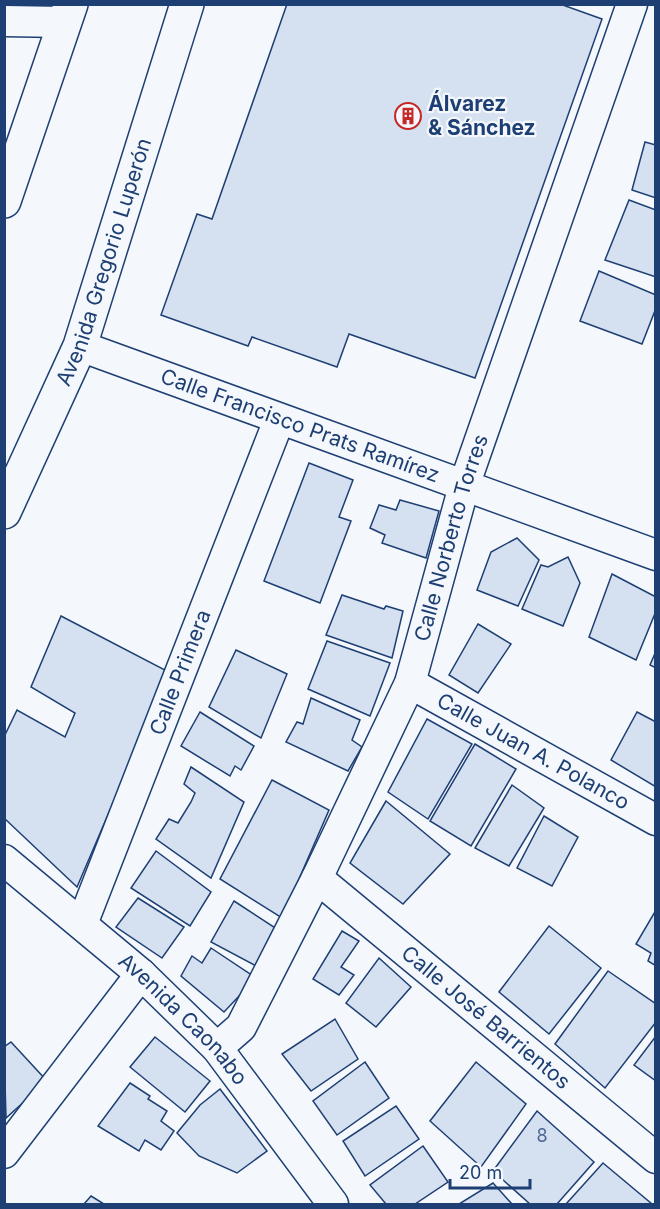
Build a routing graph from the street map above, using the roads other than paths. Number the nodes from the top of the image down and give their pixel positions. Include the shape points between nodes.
1 (187, 4) edge
2 (633, 4) edge
3 (68, 13) edge
4 (4, 21) edge
5 (4, 201) edge
6 (80, 346) junction
7 (279, 420) junction
8 (465, 486) junction
9 (4, 512) edge
10 (656, 555) edge
11 (410, 683) junction
12 (656, 820) edge
13 (4, 860) edge
14 (317, 878) junction
15 (82, 924) junction
16 (141, 974) junction
17 (217, 1048) junction
18 (4, 1153) edge
19 (656, 1158) edge
20 (333, 1204) edge

1 - 6 main road, Avenida Gregorio Luperón
2 - 8 street, Calle Norberto Torres
3 - 4 street
3 - 5 main road
6 - 7 street, Calle Francisco Prats Ramírez
6 - 9 main road, Avenida Gregorio Luperón
7 - 8 street, Calle Francisco Prats Ramírez
7 - 15 street, Calle Primera
8 - 10 street, Calle Francisco Prats Ramírez
8 - 11 street, Calle Norberto Torres
11 - 12 street, Calle Juan A. Polanco
11 - 14 street, Calle Norberto Torres
13 - 15 street, Avenida Caonabo
14 - 17 street, Calle Norberto Torres via 241,1027
14 - 19 street, Calle José Barrientos
15 - 16 street, Avenida Caonabo
16 - 17 street, Avenida Caonabo
16 - 18 street
17 - 20 street, Avenida Caonabo

